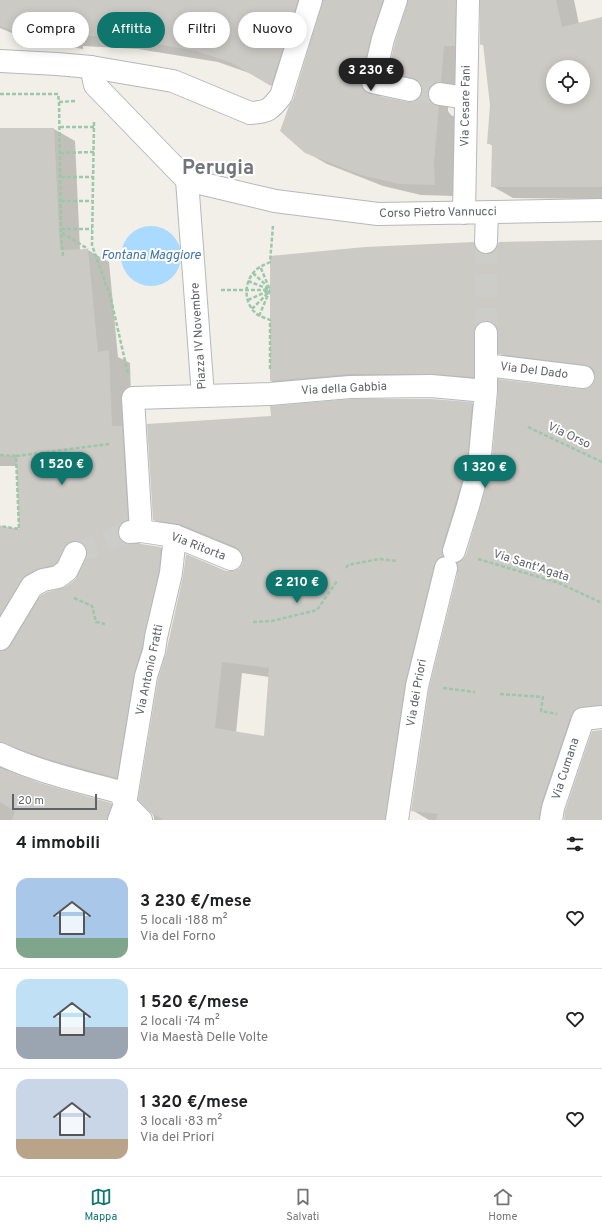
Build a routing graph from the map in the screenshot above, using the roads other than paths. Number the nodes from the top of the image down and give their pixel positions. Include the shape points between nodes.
1 (311, 0) edge
2 (396, 0) edge
3 (468, 0) edge
4 (0, 61) edge
5 (93, 76) junction
6 (410, 90) tunnel mouth
7 (440, 94) tunnel mouth
8 (466, 98) junction
9 (187, 180) junction
10 (602, 210) edge
11 (487, 212) junction
12 (464, 213) junction
13 (486, 242) tunnel mouth
14 (486, 333) tunnel mouth
15 (486, 365) junction
16 (583, 377) dead end
17 (486, 391) junction
18 (203, 396) junction
19 (136, 531) joint
20 (175, 536) junction
21 (75, 553) tunnel mouth
22 (231, 559) dead end
23 (0, 639) edge
24 (593, 718) edge
25 (0, 754) edge
26 (122, 812) edge
27 (141, 820) edge
28 (397, 820) edge
29 (551, 820) edge

1 - 5 street via 281,96 272,108 261,112 250,113 173,81
2 - 6 street via 373,82
3 - 8 street, Via Cesare Fani
4 - 5 street via 29,63
5 - 9 street
7 - 8 street
8 - 12 street, Via Cesare Fani
9 - 12 street, Corso Pietro Vannucci via 275,201 378,214
9 - 18 street, Piazza IV Novembre
10 - 11 street, Corso Pietro Vannucci
11 - 12 street, Corso Pietro Vannucci
11 - 13 street
14 - 15 street, Via dei Priori
15 - 16 street, Via Del Dado
15 - 17 street, Via dei Priori
17 - 18 street, Via della Gabbia via 431,386 350,387 270,394
17 - 28 street, Via dei Priori via 479,466 450,560 417,686
18 - 19 street, Via della Gabbia via 133,398
19 - 20 street, Via Ritorta
20 - 22 street, Via Ritorta
20 - 26 street, Via Antonio Fratti via 171,573 146,676
21 - 23 street via 67,570 58,577 43,580 32,586
24 - 29 street, Via Cumana via 553,808
25 - 26 street via 67,779 120,792
26 - 27 street

